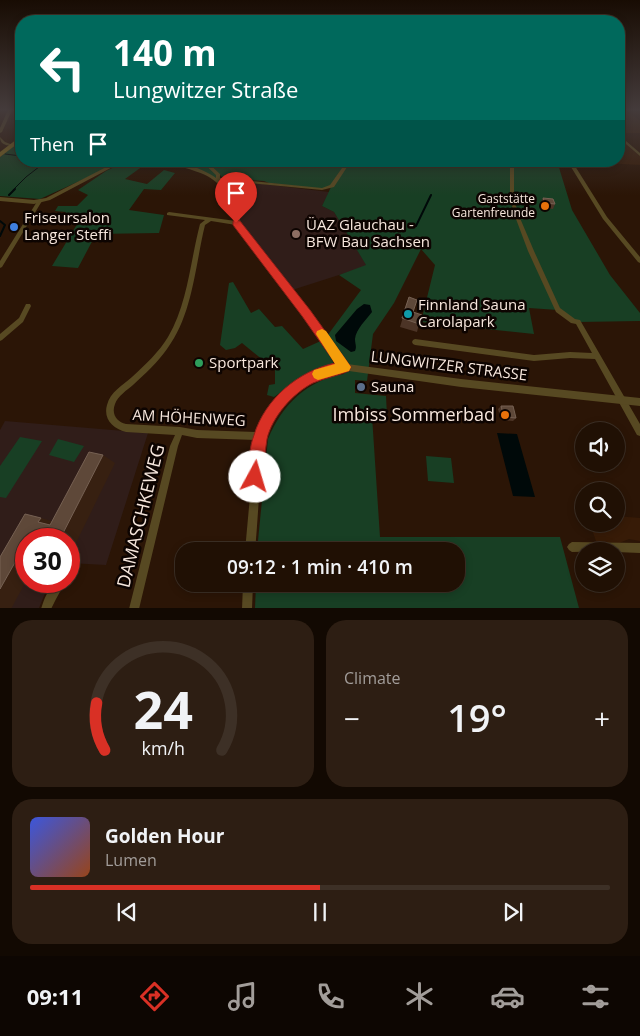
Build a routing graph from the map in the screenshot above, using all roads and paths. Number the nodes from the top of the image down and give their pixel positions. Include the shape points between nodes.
1 (0, 138) edge
2 (625, 141) edge
3 (15, 142) edge
4 (11, 145) junction
5 (0, 155) edge
6 (640, 155) edge
7 (111, 167) edge
8 (185, 167) edge
9 (209, 167) edge
10 (345, 167) edge
11 (512, 167) edge
12 (573, 167) dead end
13 (218, 179) junction
14 (0, 199) edge
15 (40, 201) junction
16 (169, 214) dead end
17 (210, 220) junction
18 (236, 223) junction
19 (640, 261) edge
20 (0, 266) edge
21 (28, 306) dead end
22 (0, 338) edge
23 (415, 342) dead end
24 (598, 356) junction
25 (344, 367) junction
26 (623, 402) junction
27 (640, 402) edge
28 (180, 431) junction
29 (640, 432) edge
30 (260, 436) junction
31 (251, 542) edge
32 (572, 547) dead end
33 (640, 548) edge
34 (248, 592) edge
35 (54, 593) edge
36 (46, 608) edge
37 (134, 608) edge
38 (247, 608) edge

1 - 4 street
2 - 6 street
3 - 4 main road
4 - 5 main road
7 - 15 street
8 - 13 street
9 - 13 street
10 - 13 street via 327,189
11 - 24 street via 515,211 531,251 558,310 578,322
12 - 19 street via 605,218
13 - 18 street
14 - 15 street
15 - 20 street
16 - 17 street
17 - 18 street
17 - 28 street, AM HÖHENWEG via 203,224 188,291 169,341 118,393 110,413 118,427
18 - 25 street
21 - 22 street via 21,320
23 - 24 street via 534,358
24 - 26 street
25 - 26 street, LUNGWITZER STRASSE
25 - 30 street via 318,374 295,388 274,408
26 - 27 street, LUNGWITZER STRASSE
26 - 29 street
28 - 30 street, AM HÖHENWEG
28 - 37 street, DAMASCHKEWEG
30 - 31 street
32 - 33 street
34 - 38 street
35 - 36 street

